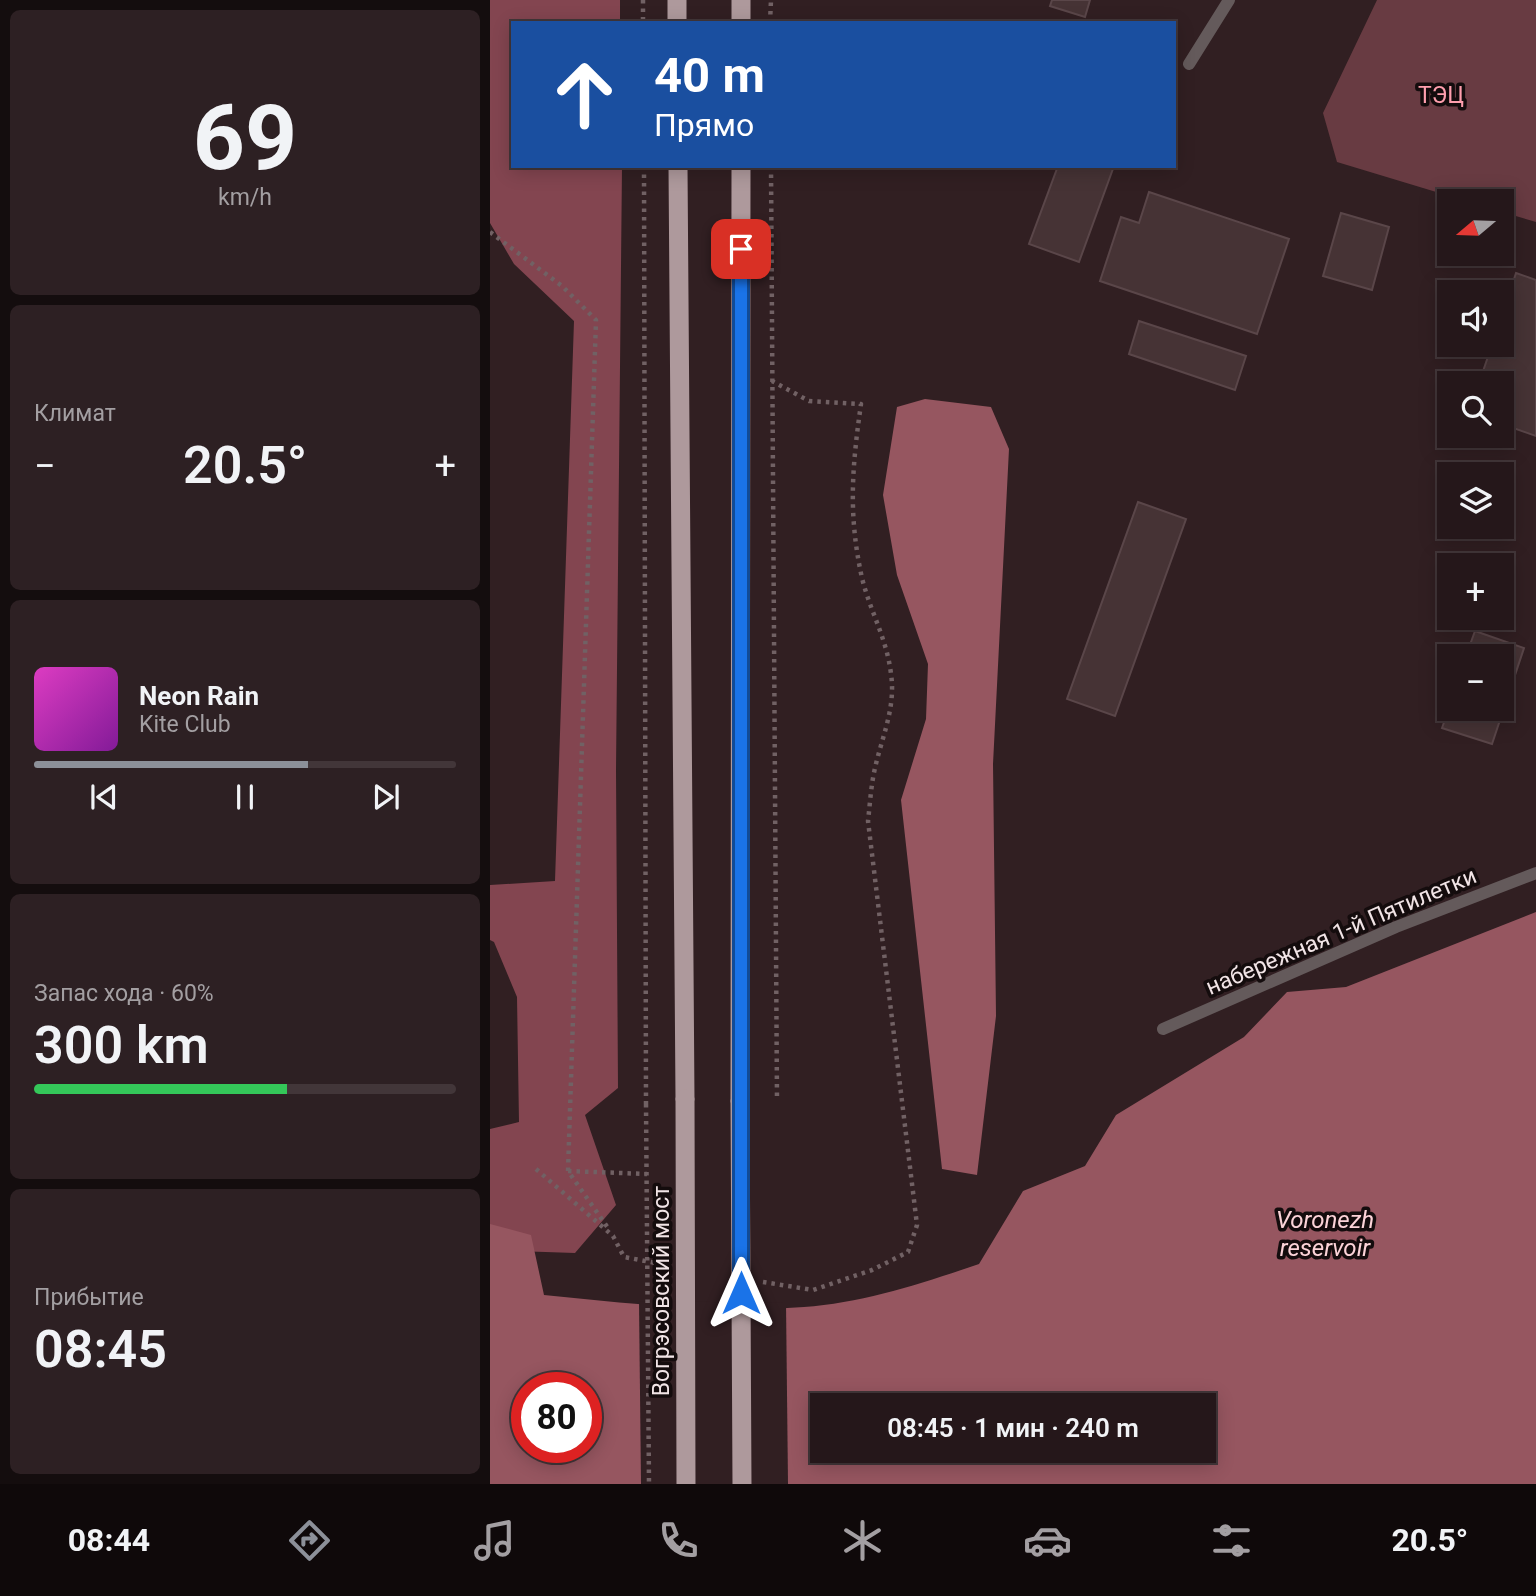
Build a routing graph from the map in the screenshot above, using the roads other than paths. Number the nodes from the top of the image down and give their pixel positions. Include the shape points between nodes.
1 (677, 0) edge
2 (741, 0) edge
3 (1229, 0) edge
4 (677, 21) edge
5 (741, 21) edge
6 (1189, 64) dead end
7 (678, 168) edge
8 (741, 168) edge
9 (1536, 873) edge
10 (1163, 1029) dead end
11 (686, 1484) edge
12 (743, 1484) edge

1 - 4 highway
2 - 5 highway
3 - 6 lane
7 - 11 highway, Вогрэсовский мост, bridge
8 - 12 highway, bridge
9 - 10 lane, набережная 1-й Пятилетки via 1396,927

